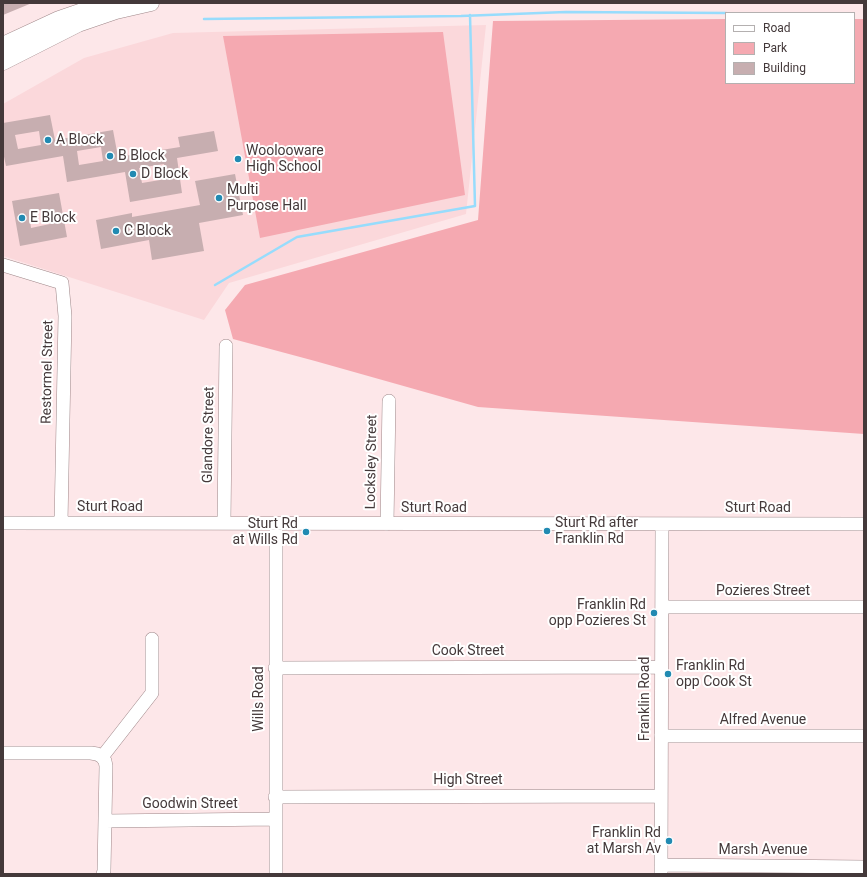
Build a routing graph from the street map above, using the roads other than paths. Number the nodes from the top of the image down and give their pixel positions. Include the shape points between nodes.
1 (106, 3) edge
2 (151, 3) edge
3 (3, 45) edge
4 (3, 62) edge
5 (3, 265) edge
6 (226, 346) dead end
7 (389, 401) dead end
8 (3, 523) edge
9 (62, 523) junction
10 (224, 523) junction
11 (276, 523) junction
12 (386, 524) junction
13 (662, 524) junction
14 (864, 524) edge
15 (662, 607) junction
16 (864, 607) edge
17 (152, 639) dead end
18 (661, 667) junction
19 (275, 668) junction
20 (661, 736) junction
21 (864, 736) edge
22 (3, 753) edge
23 (102, 757) junction
24 (661, 796) junction
25 (275, 797) junction
26 (275, 819) junction
27 (105, 821) junction
28 (864, 867) edge
29 (661, 869) edge
30 (103, 874) edge
31 (276, 874) edge

1 - 3 main road via 59,19
2 - 4 main road via 78,24
5 - 9 street, Restormel Street via 62,283 65,316
6 - 10 street, Glandore Street
7 - 12 street, Locksley Street
8 - 9 street, Sturt Road
9 - 10 street, Sturt Road
10 - 11 street, Sturt Road
11 - 12 street, Sturt Road
11 - 19 street, Wills Road
12 - 13 street, Sturt Road
13 - 14 street, Sturt Road
13 - 15 street, Franklin Road
15 - 16 street, Pozieres Street
15 - 18 street, Franklin Road
17 - 23 street via 152,693
18 - 19 street, Cook Street
18 - 20 street, Franklin Road
19 - 25 street, Wills Road
20 - 21 street, Alfred Avenue
20 - 24 street, Franklin Road
22 - 23 street via 91,753
23 - 27 street via 106,766
24 - 25 street, High Street
24 - 29 street, Franklin Road
25 - 26 street, Wills Road
26 - 27 street, Goodwin Street
26 - 31 street, Wills Road
27 - 30 street
28 - 29 street, Marsh Avenue

